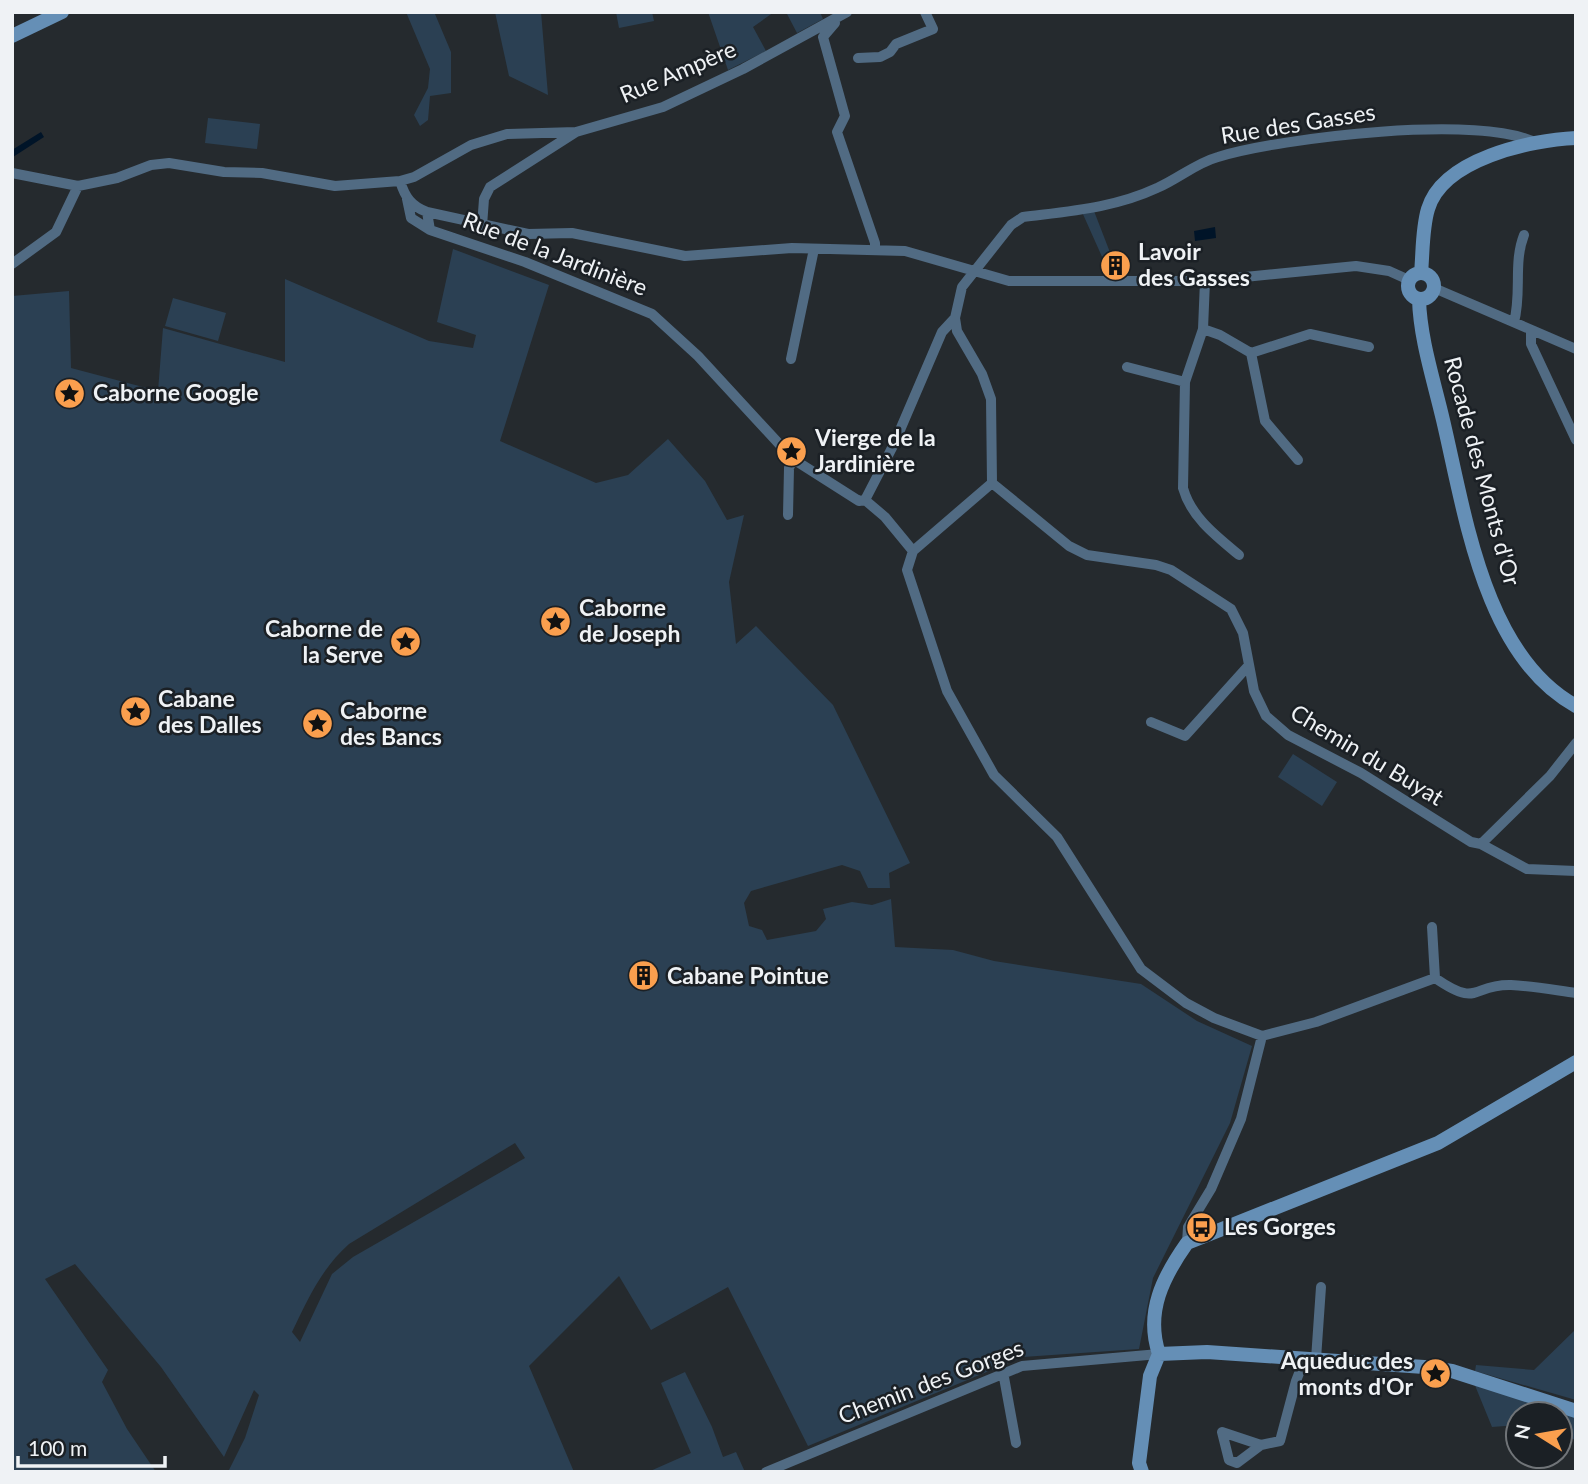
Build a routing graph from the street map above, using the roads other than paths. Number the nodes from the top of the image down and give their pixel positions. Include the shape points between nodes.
1 (62, 12) edge
2 (846, 12) edge
3 (925, 12) edge
4 (834, 20) junction
5 (12, 36) edge
6 (858, 58) dead end
7 (576, 132) junction
8 (1576, 138) edge
9 (1538, 144) junction
10 (12, 173) edge
11 (400, 181) junction
12 (78, 186) junction
13 (407, 199) junction
14 (427, 212) junction
15 (482, 226) junction
16 (430, 230) junction
17 (1524, 235) dead end
18 (814, 249) junction
19 (874, 250) junction
20 (12, 264) edge
21 (973, 271) junction
22 (1415, 276) junction
23 (1205, 281) junction
24 (1434, 288) junction
25 (1419, 299) junction
26 (956, 318) junction
27 (1514, 322) junction
28 (1203, 329) junction
29 (1531, 330) junction
30 (1369, 347) dead end
31 (1576, 349) edge
32 (1251, 353) junction
33 (791, 359) dead end
34 (1127, 368) dead end
35 (1185, 382) junction
36 (1576, 440) edge
37 (793, 459) junction
38 (1298, 460) dead end
39 (992, 483) junction
40 (865, 500) junction
41 (788, 515) dead end
42 (913, 551) junction
43 (1239, 555) dead end
44 (1249, 665) junction
45 (1576, 706) edge
46 (1151, 722) dead end
47 (1576, 743) edge
48 (1481, 844) junction
49 (1576, 871) edge
50 (1432, 927) dead end
51 (1434, 978) junction
52 (1576, 993) edge
53 (1262, 1036) junction
54 (1576, 1062) edge
55 (1186, 1242) junction
56 (1321, 1287) dead end
57 (1159, 1354) junction
58 (1286, 1357) junction
59 (1311, 1359) junction
60 (1003, 1372) junction
61 (1296, 1381) junction
62 (1576, 1410) edge
63 (1016, 1443) dead end
64 (1261, 1445) dead end
65 (766, 1472) edge
66 (1142, 1472) edge

1 - 5 street
2 - 4 street, Rue Ampère
3 - 6 street via 933,29 896,44 880,57
4 - 7 street, Rue Ampère via 663,107
4 - 19 street via 823,37 845,116 837,132
7 - 11 street, Rue Ampère via 507,134 471,145
7 - 15 street via 491,187 484,199
8 - 9 street
9 - 21 street, Rue des Gasses via 1523,135 1417,129 1306,140 1219,156 1107,207 1023,217
9 - 22 street via 1480,160 1449,176 1428,208
10 - 12 street
11 - 12 street, Rue Ampère via 335,186 169,163 150,164 117,178
11 - 13 street, Rue de la Jardinière
12 - 20 street via 56,232
13 - 14 street
13 - 16 street, Rue de la Jardinière via 411,218
14 - 15 street
14 - 16 street, Rue de la Jardinière
15 - 18 street via 528,234 572,233 685,256
16 - 37 street, Rue de la Jardinière via 525,262 652,314 698,356
17 - 27 street via 1517,253
18 - 19 street
18 - 33 street
19 - 21 street via 926,256
21 - 23 street via 1009,281
21 - 26 street via 962,287
22 - 23 street via 1356,266
22 - 24 street via 1432,279
22 - 25 street via 1409,292
23 - 28 street
24 - 25 street via 1430,296
24 - 27 street
25 - 45 street, Rocade des Monts d'Or via 1459,488 1490,597 1524,662 1538,679
26 - 39 street via 957,331 991,399
26 - 40 street via 942,332
27 - 29 street
28 - 32 street
28 - 35 street
29 - 31 street
29 - 36 street via 1531,344
30 - 32 street via 1310,334
32 - 38 street via 1265,421
34 - 35 street
35 - 43 street via 1186,500 1206,528
37 - 40 street, Rue de la Jardinière via 859,501
37 - 41 street
39 - 42 street
39 - 44 street, Chemin du Buyat via 1069,546 1087,555 1171,570 1231,609 1243,633
40 - 42 street, Rue de la Jardinière
42 - 53 street via 907,570 947,691 994,775 1057,837 1142,969 1186,1003
44 - 46 street via 1185,736
44 - 48 street, Chemin du Buyat via 1266,716 1288,735
47 - 48 street
48 - 49 street, Chemin du Buyat via 1527,869
50 - 51 street
51 - 52 street via 1456,993 1473,995 1507,985
51 - 53 street via 1316,1022
53 - 55 street via 1241,1119 1211,1189 1188,1227
54 - 55 street via 1438,1143
55 - 57 street via 1163,1277 1159,1293 1154,1338
56 - 59 street
57 - 58 street
57 - 60 street, Chemin des Gorges via 1037,1363
57 - 66 street via 1150,1376 1139,1463
58 - 59 street
58 - 61 street
59 - 61 street
59 - 62 street via 1452,1371
60 - 63 street
60 - 65 street, Chemin des Gorges
61 - 64 street via 1280,1441

